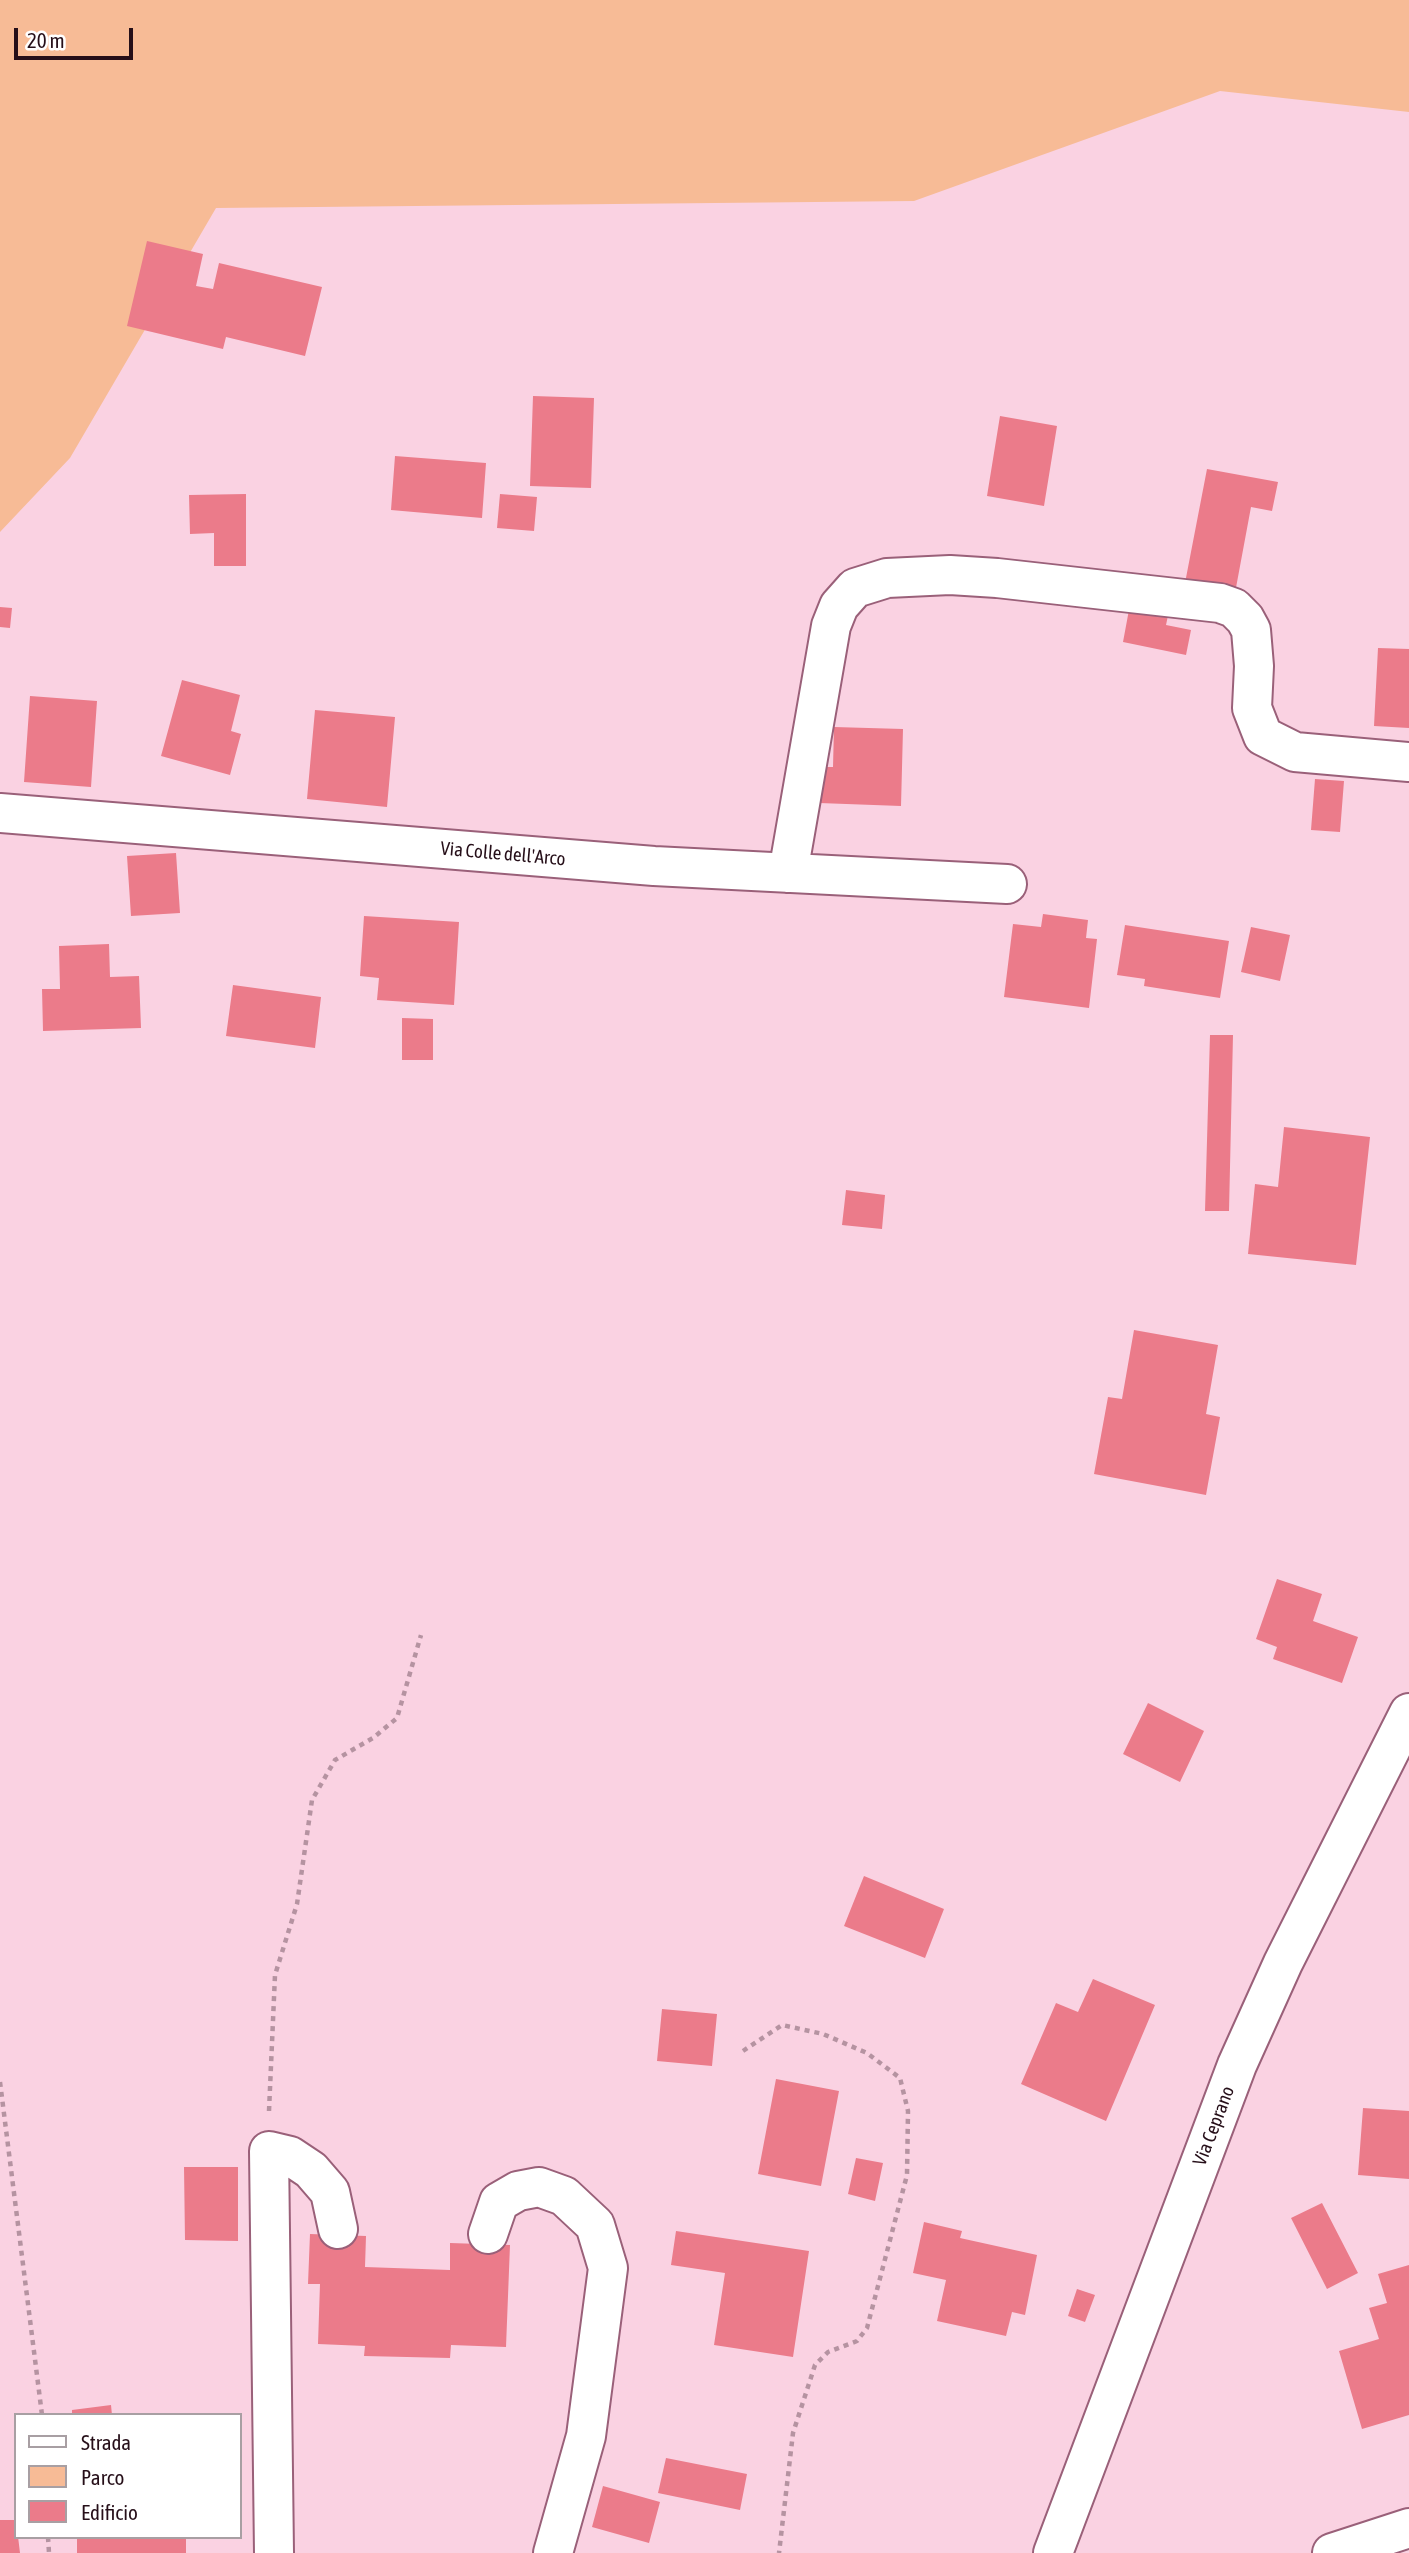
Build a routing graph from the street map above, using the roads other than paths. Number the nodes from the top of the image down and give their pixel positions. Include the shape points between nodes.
1 (1409, 762) edge
2 (0, 813) edge
3 (788, 873) junction
4 (1007, 884) dead end
5 (1409, 1713) edge
6 (338, 2229) dead end
7 (488, 2234) dead end
8 (1409, 2528) edge
9 (274, 2553) edge
10 (553, 2553) edge
11 (1053, 2553) edge
12 (1332, 2553) edge

1 - 3 street via 1295,752 1263,736 1252,708 1255,666 1251,630 1234,608 1220,603 997,578 887,578 855,588 839,606 831,626
2 - 3 street, Via Colle dell'Arco
3 - 4 street, Via Colle dell'Arco
5 - 11 street, Via Ceprano via 1237,2065
6 - 9 street via 330,2192 311,2170 290,2156 269,2151
7 - 10 street via 499,2202 518,2191 539,2187 564,2196 595,2225 608,2267 586,2436
8 - 12 street

